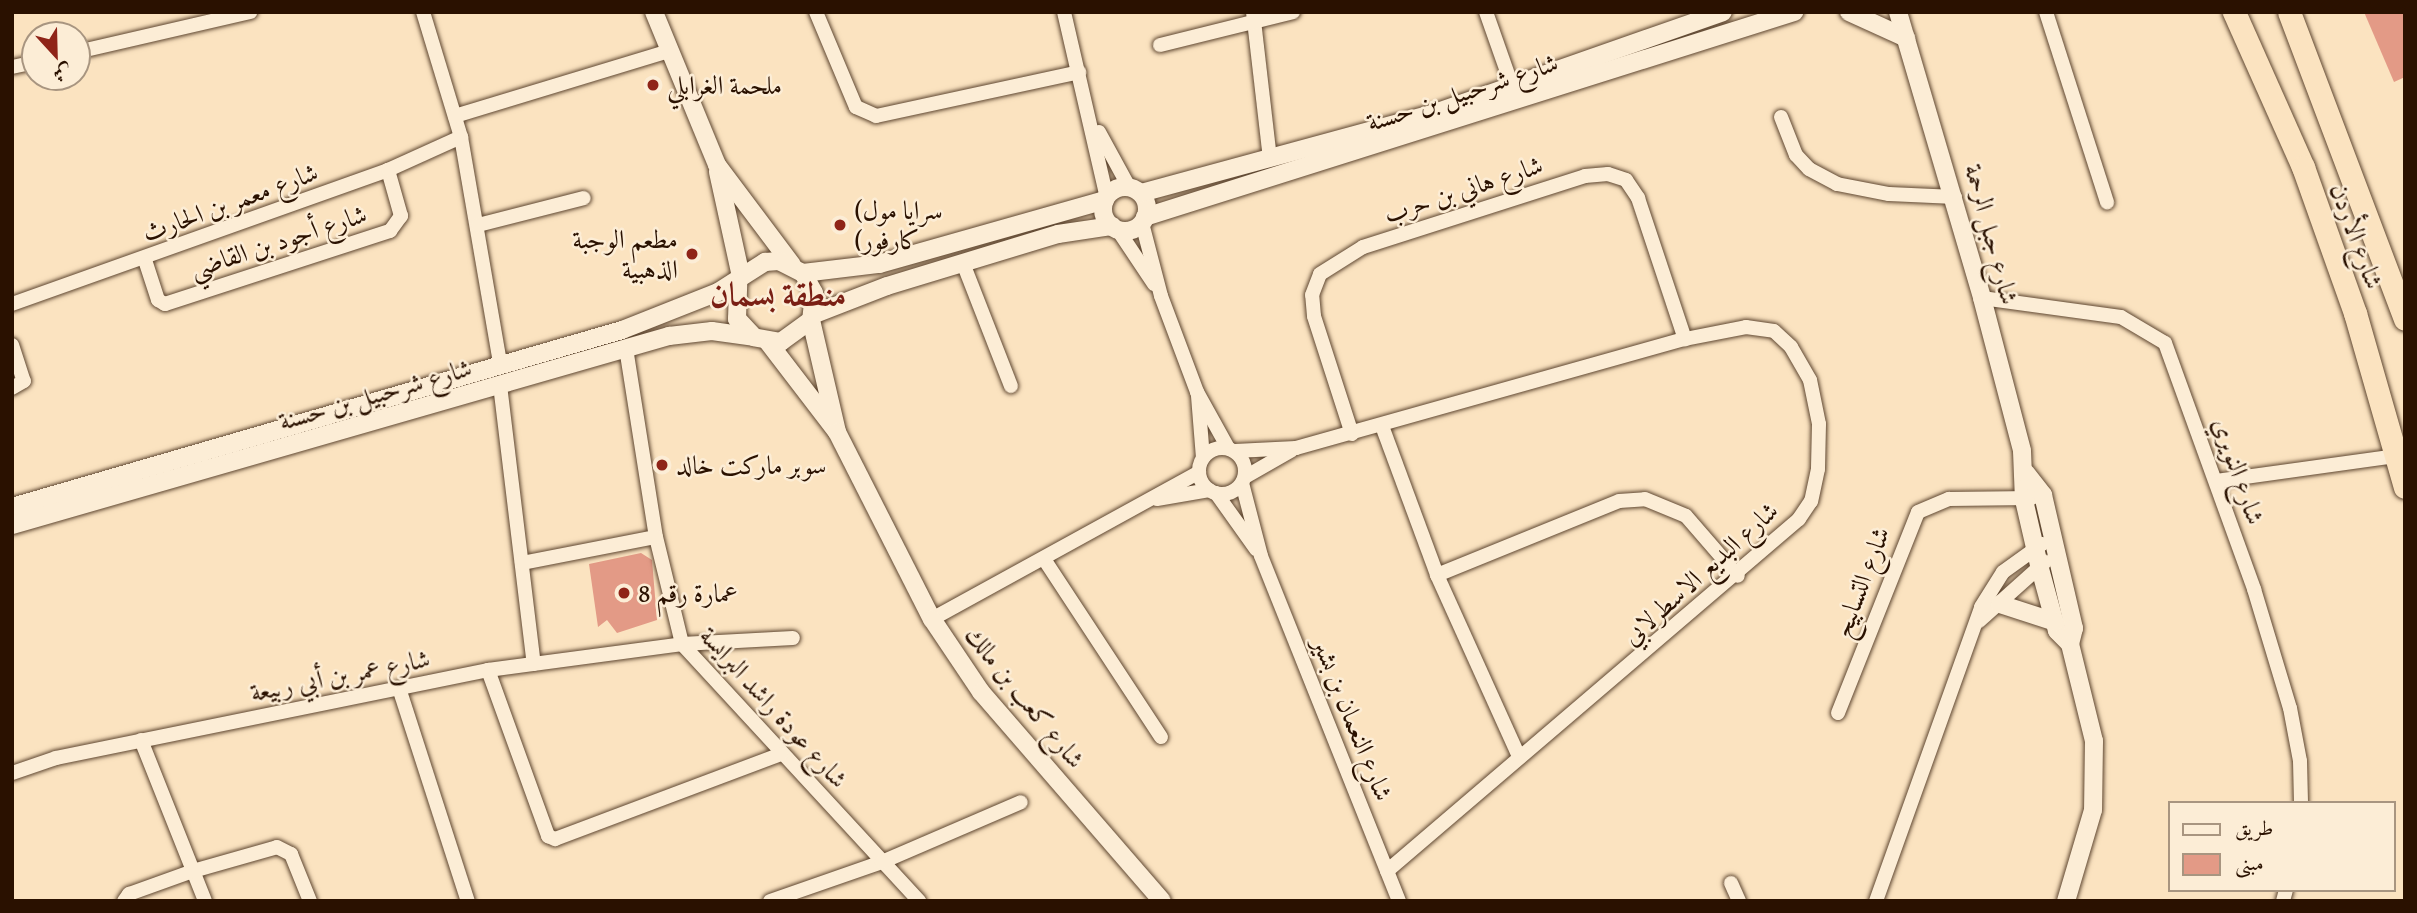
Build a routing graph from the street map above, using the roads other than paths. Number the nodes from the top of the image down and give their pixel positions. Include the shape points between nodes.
1 (250, 12) edge
2 (423, 12) edge
3 (654, 12) edge
4 (816, 12) edge
5 (1064, 12) edge
6 (1293, 12) edge
7 (1486, 12) edge
8 (1723, 12) edge
9 (1794, 12) edge
10 (1849, 12) edge
11 (1898, 12) edge
12 (2046, 12) edge
13 (2234, 12) edge
14 (2293, 17) edge
15 (1254, 18) edge
16 (1906, 38) junction
17 (1160, 45) dead end
18 (91, 49) edge
19 (669, 51) junction
20 (1079, 72) junction
21 (1512, 86) junction
22 (455, 116) junction
23 (1781, 117) dead end
24 (1093, 122) junction
25 (461, 137) junction
26 (1270, 159) junction
27 (717, 165) junction
28 (388, 170) junction
29 (1135, 190) junction
30 (1955, 197) junction
31 (584, 198) dead end
32 (1106, 199) junction
33 (2107, 202) dead end
34 (1144, 220) junction
35 (478, 225) junction
36 (1115, 228) junction
37 (145, 260) junction
38 (963, 263) junction
39 (798, 269) junction
40 (740, 279) junction
41 (1161, 296) junction
42 (1982, 298) junction
43 (12, 304) edge
44 (812, 318) junction
45 (2404, 318) edge
46 (1685, 339) junction
47 (761, 340) junction
48 (12, 345) edge
49 (626, 348) junction
50 (500, 363) junction
51 (500, 385) junction
52 (1011, 386) dead end
53 (12, 388) edge
54 (1197, 391) junction
55 (1382, 426) junction
56 (837, 432) junction
57 (1352, 434) junction
58 (1296, 448) junction
59 (1232, 449) junction
60 (2397, 456) junction
61 (1201, 465) junction
62 (2026, 473) junction
63 (1243, 480) junction
64 (2216, 481) junction
65 (2405, 487) edge
66 (1213, 492) junction
67 (2043, 495) junction
68 (2024, 499) junction
69 (1141, 501) junction
70 (12, 507) edge
71 (12, 525) edge
72 (656, 537) junction
73 (2034, 546) junction
74 (2055, 550) junction
75 (1261, 556) junction
76 (1044, 559) junction
77 (522, 563) junction
78 (2039, 565) junction
79 (1437, 575) junction
80 (1738, 576) junction
81 (2000, 604) junction
82 (932, 619) junction
83 (1979, 621) junction
84 (2055, 622) junction
85 (793, 638) dead end
86 (682, 644) junction
87 (2070, 644) junction
88 (534, 664) junction
89 (488, 670) junction
90 (399, 688) junction
91 (1838, 713) dead end
92 (1161, 737) dead end
93 (141, 740) junction
94 (781, 754) junction
95 (1520, 757) junction
96 (12, 773) edge
97 (2301, 801) edge
98 (1021, 802) dead end
99 (882, 862) junction
100 (193, 871) junction
101 (1387, 871) junction
102 (1731, 883) dead end
103 (797, 896) edge
104 (124, 901) edge
105 (205, 901) edge
106 (310, 901) edge
107 (468, 901) edge
108 (770, 901) edge
109 (919, 901) edge
110 (1162, 901) edge
111 (1399, 901) edge
112 (1739, 901) edge
113 (1876, 901) edge
114 (2066, 901) edge

1 - 18 street
2 - 22 street
3 - 19 street
4 - 20 street via 856,107 876,116
5 - 20 street
6 - 15 street
7 - 21 street
8 - 21 street, شارع شرحبيل بن حسنة
9 - 34 street, شارع شرحبيل بن حسنة
10 - 16 street
11 - 16 street, شارع جبل الرحمة
12 - 33 street
13 - 60 highway, شارع الأردن via 2303,167
14 - 45 highway, شارع الأردن
15 - 17 street
15 - 26 street
16 - 30 street, شارع جبل الرحمة
19 - 22 street
19 - 27 street
20 - 24 street
21 - 26 street, شارع شرحبيل بن حسنة
22 - 25 street
23 - 30 street via 1796,155 1809,169 1837,184 1889,194
24 - 29 street
24 - 32 street
25 - 28 street, شارع معمر بن الحارث
25 - 35 street
26 - 29 street, شارع شرحبيل بن حسنة
27 - 39 street
27 - 40 street
28 - 37 street, شارع معمر بن الحارث
28 - 37 street, شارع أجود بن القاضي via 401,216 390,231 165,304 158,300
29 - 32 street, شارع شرحبيل بن حسنة
29 - 34 street
30 - 42 street, شارع جبل الرحمة
31 - 35 street
32 - 36 street via 1104,214
32 - 39 street via 879,264
34 - 36 street, شارع شرحبيل بن حسنة
34 - 41 street
35 - 50 street
36 - 38 street via 1076,230
36 - 41 street
37 - 43 street, شارع معمر بن الحارث
38 - 44 street
38 - 52 street
39 - 40 street via 765,262
39 - 44 street via 814,293
40 - 47 street via 737,319
40 - 50 street, شارع شرحبيل بن حسنة via 622,330
41 - 54 street
42 - 62 street, شارع جبل الرحمة
42 - 64 street, شارع النويري via 2121,317 2152,332 2172,354
44 - 47 street via 793,338
44 - 56 street, شارع كعب بن مالك
46 - 55 street, شارع البديع الاسطرلابي
46 - 57 street, شارع هاني بن حرب via 1638,198 1626,180 1608,174 1585,176 1363,247 1320,274 1312,295 1314,316
46 - 80 street, شارع البديع الاسطرلابي via 1746,327 1774,331 1791,346 1810,380 1819,424 1811,501
47 - 49 street, شارع شرحبيل بن حسنة via 690,332
47 - 56 street, شارع كعب بن مالك
48 - 53 street via 24,381
49 - 51 street, شارع شرحبيل بن حسنة
49 - 72 street, شارع عودة راشد البرايسة
50 - 70 street, شارع شرحبيل بن حسنة
51 - 71 street, شارع شرحبيل بن حسنة
51 - 77 street
54 - 59 street
54 - 61 street
55 - 57 street, شارع البديع الاسطرلابي
55 - 79 street
56 - 82 street, شارع كعب بن مالك
57 - 58 street, شارع البديع الاسطرلابي
58 - 59 street, شارع البديع الاسطرلابي
58 - 63 street, شارع البديع الاسطرلابي
59 - 61 street via 1214,449
59 - 63 street via 1244,462
60 - 64 street
60 - 65 highway, شارع الأردن
61 - 66 street
61 - 69 street
62 - 67 street, شارع جبل الرحمة
62 - 68 street, شارع جبل الرحمة
63 - 66 street via 1231,493
63 - 75 street, شارع النعمان بن بشير
64 - 97 street, شارع النويري via 2290,708 2300,761
66 - 69 street
66 - 75 street, شارع النعمان بن بشير
67 - 68 street, شارع التسابيح
67 - 74 street, شارع جبل الرحمة
68 - 73 street, شارع جبل الرحمة
68 - 91 street, شارع التسابيح via 1949,499 1918,512
69 - 76 street
72 - 77 street
72 - 86 street, شارع عودة راشد البرايسة
73 - 74 street
73 - 78 street, شارع جبل الرحمة
73 - 83 street via 1990,589
74 - 78 street
74 - 87 street, شارع جبل الرحمة via 2074,628
75 - 101 street, شارع النعمان بن بشير
76 - 82 street
76 - 92 street
77 - 88 street
78 - 81 street
78 - 84 street, شارع جبل الرحمة
79 - 80 street via 1619,501 1645,499 1686,516
79 - 95 street
80 - 95 street, شارع البديع الاسطرلابي
81 - 83 street
81 - 84 street
82 - 110 street, شارع كعب بن مالك via 1011,729
83 - 113 street
84 - 87 street, شارع جبل الرحمة
85 - 86 street, شارع عمر بن أبي ربيعة
86 - 88 street, شارع عمر بن أبي ربيعة
86 - 94 street, شارع عودة راشد البرايسة
87 - 114 street, شارع جبل الرحمة via 2097,775 2094,810
88 - 89 street, شارع عمر بن أبي ربيعة
89 - 90 street, شارع عمر بن أبي ربيعة
89 - 94 street via 548,836 555,839
90 - 93 street, شارع عمر بن أبي ربيعة
90 - 107 street
93 - 96 street, شارع عمر بن أبي ربيعة
93 - 100 street
94 - 99 street, شارع عودة راشد البرايسة
95 - 101 street, شارع البديع الاسطرلابي
98 - 99 street
99 - 103 street
99 - 109 street, شارع عودة راشد البرايسة
100 - 104 street via 129,894
100 - 105 street
100 - 106 street via 278,847 291,854
101 - 111 street, شارع النعمان بن بشير
102 - 112 street
103 - 108 street

